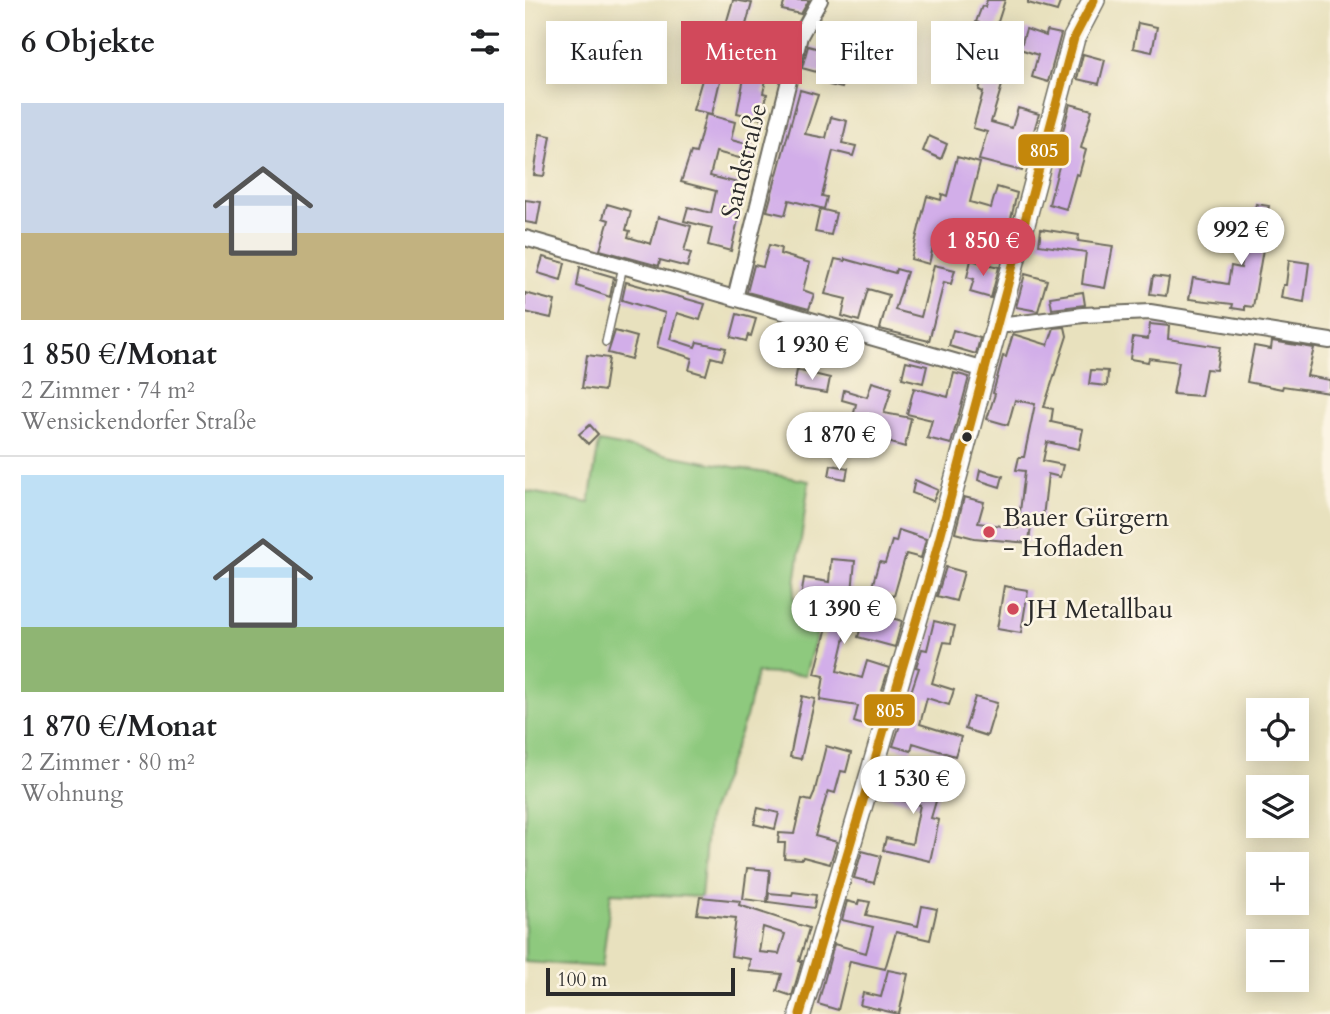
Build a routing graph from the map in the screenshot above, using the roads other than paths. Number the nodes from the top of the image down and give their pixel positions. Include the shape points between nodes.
1 (820, 0) edge
2 (1094, 0) edge
3 (525, 238) edge
4 (623, 266) junction
5 (735, 298) junction
6 (998, 323) junction
7 (1330, 341) edge
8 (606, 342) dead end
9 (985, 370) junction
10 (800, 1014) edge

1 - 5 street, Sandstraße via 800,36
2 - 6 main road via 1073,38
3 - 4 street
4 - 5 street
4 - 8 lane
5 - 9 street
6 - 7 street via 1150,312
6 - 9 main road
9 - 10 main road

